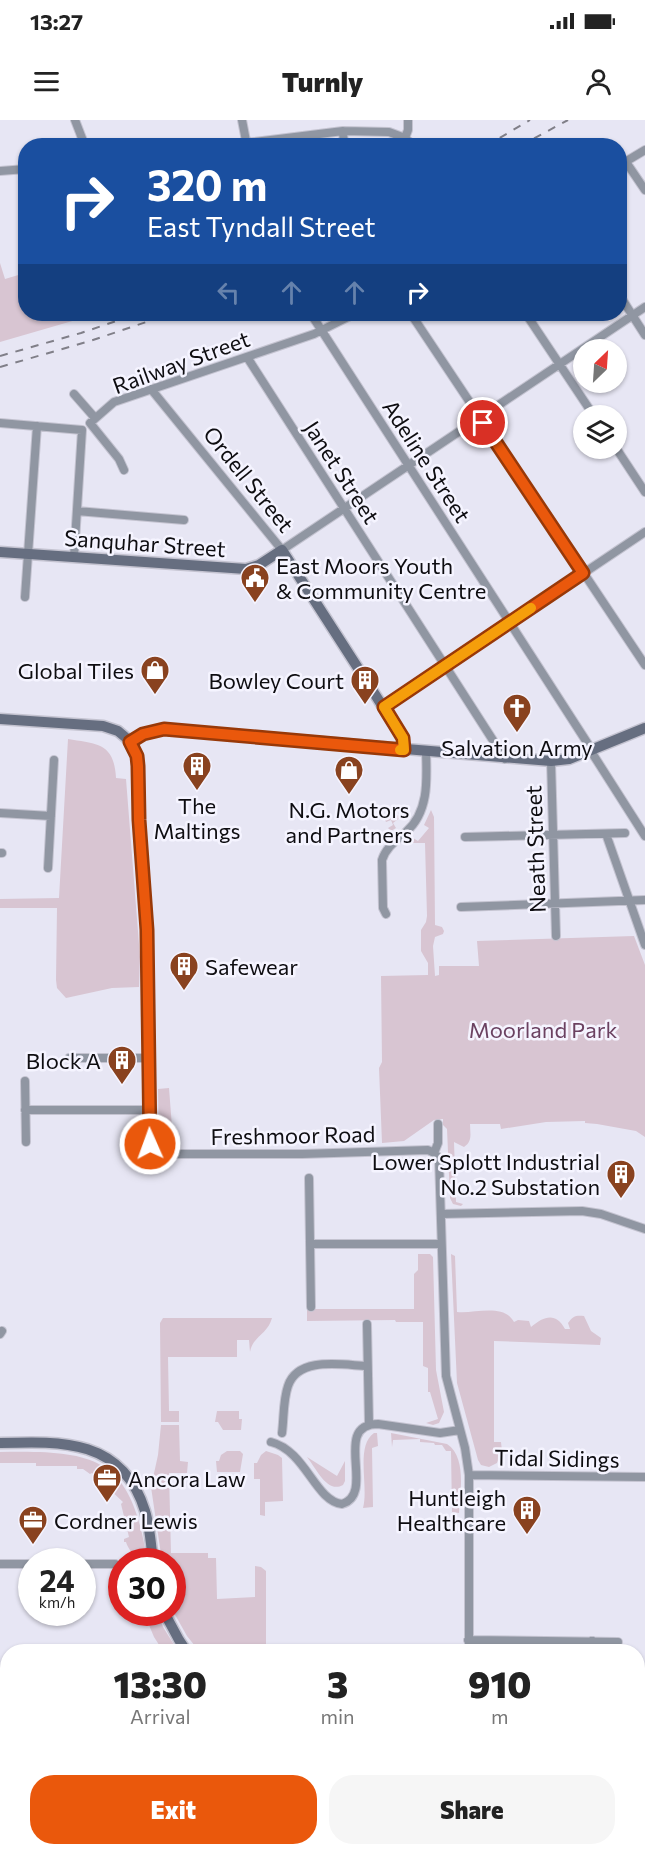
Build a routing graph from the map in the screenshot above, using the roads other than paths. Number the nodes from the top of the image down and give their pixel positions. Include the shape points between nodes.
1 (75, 120) edge
2 (242, 120) edge
3 (408, 120) edge
4 (343, 131) junction
5 (82, 138) edge
6 (245, 138) edge
7 (291, 138) edge
8 (343, 138) edge
9 (405, 138) joint
10 (645, 150) edge
11 (627, 161) edge
12 (627, 168) edge
13 (18, 170) edge
14 (0, 171) edge
15 (645, 190) edge
16 (627, 307) edge
17 (645, 308) edge
18 (633, 316) junction
19 (627, 320) edge
20 (315, 321) edge
21 (340, 321) edge
22 (416, 321) edge
23 (531, 321) edge
24 (625, 321) edge
25 (321, 330) junction
26 (645, 335) edge
27 (247, 357) junction
28 (560, 364) junction
29 (151, 389) junction
30 (74, 394) dead end
31 (587, 405) edge
32 (480, 417) junction
33 (92, 420) junction
34 (0, 423) edge
35 (37, 426) junction
36 (623, 459) edge
37 (409, 465) junction
38 (124, 470) dead end
39 (645, 492) edge
40 (344, 509) junction
41 (77, 511) junction
42 (184, 520) dead end
43 (645, 532) edge
44 (282, 550) junction
45 (0, 552) edge
46 (28, 554) junction
47 (74, 557) junction
48 (583, 573) junction
49 (25, 597) dead end
50 (510, 622) junction
51 (446, 665) junction
52 (645, 665) edge
53 (384, 707) junction
54 (0, 718) edge
55 (645, 728) edge
56 (130, 742) junction
57 (591, 749) junction
58 (404, 750) junction
59 (426, 752) junction
60 (505, 759) junction
61 (54, 760) dead end
62 (551, 761) junction
63 (0, 813) edge
64 (51, 816) junction
65 (625, 833) dead end
66 (606, 834) junction
67 (553, 835) junction
68 (645, 836) edge
69 (465, 837) dead end
70 (48, 868) dead end
71 (645, 900) edge
72 (628, 901) junction
73 (555, 904) junction
74 (461, 907) dead end
75 (386, 914) dead end
76 (556, 936) dead end
77 (645, 945) edge
78 (69, 1058) dead end
79 (149, 1058) junction
80 (25, 1081) dead end
81 (26, 1110) junction
82 (149, 1110) junction
83 (438, 1124) dead end
84 (26, 1142) dead end
85 (434, 1153) junction
86 (309, 1179) dead end
87 (441, 1214) junction
88 (645, 1229) edge
89 (310, 1244) junction
90 (441, 1244) junction
91 (311, 1307) dead end
92 (367, 1324) dead end
93 (367, 1366) junction
94 (369, 1425) junction
95 (460, 1430) junction
96 (282, 1433) dead end
97 (271, 1442) dead end
98 (0, 1443) edge
99 (469, 1475) junction
100 (645, 1477) edge
101 (151, 1548) edge
102 (0, 1564) edge
103 (18, 1564) edge
104 (172, 1626) edge
105 (468, 1640) junction
106 (592, 1641) junction
107 (618, 1642) dead end
108 (182, 1644) edge
109 (468, 1644) edge
110 (592, 1644) edge

1 - 5 street
2 - 6 street
3 - 9 street
4 - 7 street
4 - 8 street
4 - 9 street via 384,132
10 - 11 street
12 - 15 street
13 - 14 street
16 - 18 street
17 - 18 street
18 - 19 street
18 - 26 street
20 - 25 street, Adeline Street
21 - 25 street, Railway Street
22 - 32 street
23 - 28 street
24 - 28 street
25 - 27 street, Railway Street
25 - 37 street, Adeline Street
27 - 29 street, Railway Street
27 - 40 street, Janet Street
28 - 31 street
28 - 32 street
29 - 33 street, Railway Street via 114,402
29 - 44 street, Ordell Street
30 - 33 street
32 - 37 street
32 - 48 street
33 - 38 street
34 - 35 street
35 - 41 street via 82,430
35 - 46 street
36 - 39 street
37 - 40 street
37 - 50 street, Adeline Street
40 - 44 street
40 - 51 street, Janet Street
41 - 42 street
41 - 47 street
43 - 48 street
44 - 47 street, Sanquhar Street via 246,569
44 - 53 street, Ordell Street
45 - 46 street, Sanquhar Street
46 - 47 street, Sanquhar Street
46 - 49 street
48 - 50 street
48 - 52 street
50 - 51 street
50 - 57 street, Adeline Street
51 - 53 street
51 - 60 street, Janet Street
53 - 58 street, Ordell Street via 403,738
54 - 56 street via 103,726 118,731
55 - 57 street
56 - 58 street via 164,729
56 - 79 street via 137,756 139,776 148,940
57 - 62 street via 569,759
57 - 68 street, Adeline Street
58 - 59 street
59 - 60 street
59 - 75 street via 423,806 413,825 383,856
60 - 62 street
61 - 64 street
62 - 67 street, Neath Street
63 - 64 street
64 - 70 street
65 - 66 street
66 - 67 street
66 - 72 street
67 - 69 street
67 - 73 street, Neath Street
71 - 72 street
72 - 73 street
72 - 77 street
73 - 74 street
73 - 76 street, Neath Street
78 - 79 street
79 - 82 street
80 - 81 street
81 - 82 street
81 - 84 street
82 - 85 street, Freshmoor Road via 149,1141 152,1148 163,1154 428,1150
83 - 85 street
85 - 87 street via 439,1158
86 - 89 street
87 - 88 street via 582,1211
87 - 90 street
89 - 90 street
89 - 91 street
90 - 95 street via 446,1376
92 - 93 street
93 - 94 street
93 - 96 street via 319,1365 298,1371 287,1387
94 - 95 street via 440,1434
94 - 97 street via 355,1443 355,1493 342,1504 328,1499 287,1448
95 - 99 street
98 - 101 street via 71,1444 91,1449 114,1463 127,1475 140,1498
99 - 100 street, Tidal Sidings
99 - 105 street
102 - 103 street
104 - 108 street
105 - 106 street
105 - 109 street
106 - 107 street
106 - 110 street

